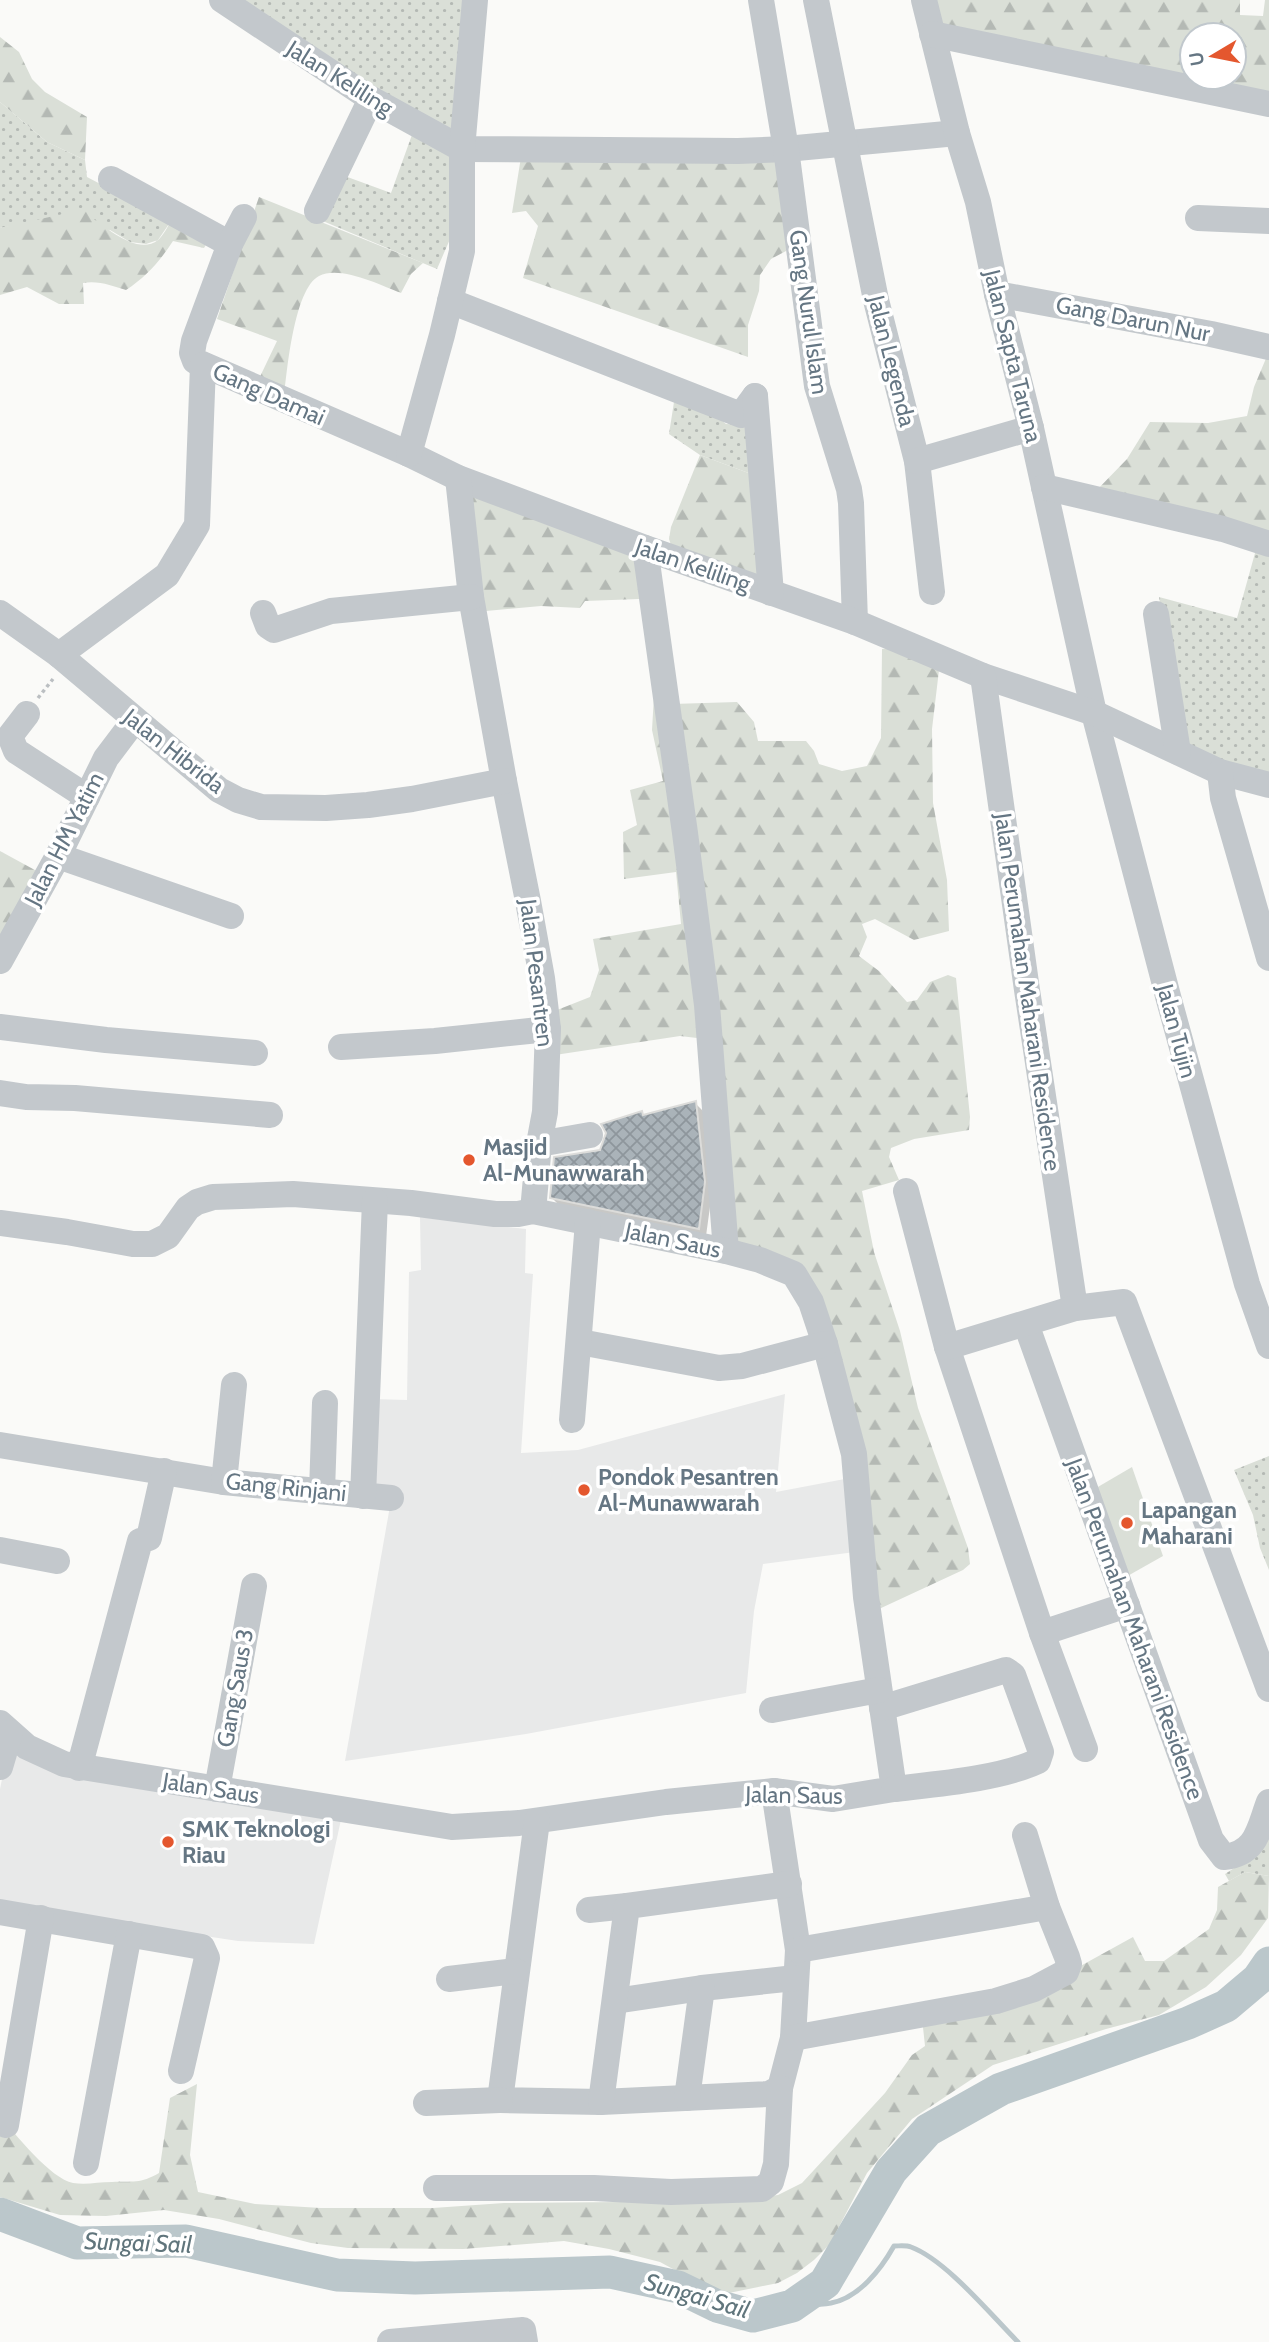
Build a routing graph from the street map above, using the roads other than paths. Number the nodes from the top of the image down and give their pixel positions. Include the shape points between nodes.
1 (222, 0) edge
2 (475, 0) edge
3 (761, 0) edge
4 (817, 0) edge
5 (924, 0) edge
6 (932, 34) junction
7 (370, 99) junction
8 (1269, 104) edge
9 (957, 133) junction
10 (846, 144) junction
11 (462, 149) junction
12 (786, 149) junction
13 (111, 178) dead end
14 (317, 211) dead end
15 (244, 217) dead end
16 (1198, 218) dead end
17 (1269, 221) edge
18 (230, 244) junction
19 (997, 294) junction
20 (450, 300) junction
21 (1269, 347) edge
22 (203, 365) junction
23 (1031, 428) junction
24 (408, 454) junction
25 (917, 461) junction
26 (458, 478) junction
27 (1044, 487) junction
28 (1269, 544) edge
29 (645, 548) junction
30 (932, 592) dead end
31 (771, 593) junction
32 (471, 597) junction
33 (0, 613) edge
34 (263, 613) dead end
35 (1156, 614) dead end
36 (855, 622) junction
37 (63, 658) junction
38 (984, 676) junction
39 (27, 713) road end
40 (1094, 713) junction
41 (134, 721) junction
42 (1178, 752) junction
43 (1220, 772) junction
44 (504, 781) junction
45 (1269, 785) edge
46 (87, 797) junction
47 (58, 856) junction
48 (1263, 911) edge
49 (232, 916) dead end
50 (1269, 958) edge
51 (0, 961) edge
52 (0, 1027) edge
53 (548, 1029) junction
54 (341, 1047) dead end
55 (256, 1053) dead end
56 (0, 1093) edge
57 (270, 1115) dead end
58 (590, 1135) dead end
59 (539, 1144) junction
60 (905, 1191) dead end
61 (375, 1201) junction
62 (533, 1211) junction
63 (588, 1222) junction
64 (0, 1223) edge
65 (726, 1251) junction
66 (1075, 1308) junction
67 (1026, 1324) junction
68 (580, 1342) junction
69 (825, 1343) junction
70 (1269, 1346) edge
71 (947, 1347) junction
72 (234, 1385) dead end
73 (325, 1403) dead end
74 (572, 1420) dead end
75 (0, 1445) edge
76 (164, 1471) junction
77 (224, 1482) junction
78 (321, 1491) junction
79 (363, 1496) junction
80 (391, 1498) dead end
81 (0, 1550) edge
82 (57, 1561) dead end
83 (254, 1586) dead end
84 (1127, 1605) junction
85 (1042, 1633) junction
86 (1269, 1689) edge
87 (881, 1699) junction
88 (772, 1710) dead end
89 (5, 1728) edge
90 (1085, 1749) dead end
91 (0, 1767) edge
92 (79, 1768) junction
93 (217, 1789) junction
94 (894, 1789) junction
95 (774, 1790) junction
96 (1269, 1802) edge
97 (537, 1821) junction
98 (1025, 1835) dead end
99 (789, 1884) junction
100 (627, 1906) junction
101 (1046, 1907) junction
102 (589, 1910) dead end
103 (0, 1912) edge
104 (41, 1918) junction
105 (129, 1934) junction
106 (798, 1950) junction
107 (516, 1972) junction
108 (795, 1978) junction
109 (449, 1979) dead end
110 (702, 1988) junction
111 (615, 2001) junction
112 (793, 2038) junction
113 (181, 2071) dead end
114 (780, 2088) junction
115 (687, 2098) junction
116 (500, 2100) junction
117 (601, 2102) junction
118 (426, 2103) dead end
119 (6, 2125) dead end
120 (86, 2163) dead end
121 (436, 2188) dead end
122 (390, 2342) edge
123 (525, 2342) edge

1 - 7 street, Jalan Keliling
2 - 11 street
3 - 12 street, Gang Nurul Islam
4 - 10 street, Jalan Legenda
5 - 6 street, Jalan Sapta Taruna
6 - 8 street
6 - 9 street, Jalan Sapta Taruna
7 - 11 street, Jalan Keliling
7 - 14 street
9 - 10 street, Jalan Keliling
9 - 19 street, Jalan Sapta Taruna via 978,202
10 - 12 street, Jalan Keliling
10 - 25 street, Jalan Legenda via 876,300
11 - 12 street, Jalan Keliling
11 - 20 street via 462,251
12 - 36 street, Gang Nurul Islam via 817,386 851,503
13 - 18 street
15 - 18 street, Gang Damai
16 - 17 street
18 - 22 street, Gang Damai via 192,347 195,360
19 - 21 street, Gang Darun Nur
19 - 23 street, Jalan Sapta Taruna
20 - 24 street
20 - 31 street via 741,415 755,396
22 - 24 street, Gang Damai
22 - 37 street via 197,525 167,575
23 - 25 street
23 - 27 street, Jalan Sapta Taruna
24 - 26 street, Jalan Keliling
25 - 30 street, Jalan Legenda
26 - 29 street, Jalan Keliling
26 - 32 street, Jalan Pesantren
27 - 28 street
27 - 40 street, Jalan Sapta Taruna
29 - 31 street, Jalan Keliling
29 - 65 street via 707,1004
31 - 36 street, Jalan Keliling
32 - 34 street via 331,611 274,630
32 - 44 street, Jalan Pesantren
33 - 37 street, Jalan Hibrida
35 - 42 street
36 - 38 street, Jalan Keliling
37 - 41 street, Jalan Hibrida
38 - 40 street, Jalan Keliling
38 - 66 street, Jalan Perumahan Maharani Residence
39 - 46 street via 10,736 16,751
40 - 42 street, Jalan Keliling
40 - 70 street, Jalan Tujin via 1243,1272
41 - 44 street, Jalan Hibrida via 219,790 261,807 368,805
41 - 46 street, Jalan HM Yatim via 106,758
42 - 43 street, Jalan Keliling
43 - 45 street, Jalan Keliling
43 - 48 street via 1223,798
44 - 53 street, Jalan Pesantren
46 - 47 street, Jalan HM Yatim
47 - 49 street
47 - 51 street, Jalan HM Yatim
48 - 50 street
52 - 55 street
53 - 54 street
53 - 59 street, Jalan Pesantren
56 - 57 street
58 - 59 street
59 - 62 street, Jalan Pesantren
60 - 71 street
61 - 62 street via 495,1214
61 - 64 street via 293,1194 205,1199 188,1208 168,1236 152,1244
61 - 79 street, Gang Rinjani
62 - 63 street, Jalan Saus
63 - 65 street, Jalan Saus
63 - 68 street
65 - 69 street, Jalan Saus via 794,1274 811,1302
66 - 67 street
66 - 86 street via 1124,1302
67 - 71 street
67 - 84 street, Jalan Perumahan Maharani Residence
68 - 69 street via 719,1368
68 - 74 street
69 - 87 street, Jalan Saus via 854,1454 866,1597
71 - 85 street
72 - 77 street
73 - 78 street
75 - 76 street, Gang Rinjani
76 - 77 street, Gang Rinjani
76 - 92 street via 149,1538 140,1541
77 - 78 street, Gang Rinjani
78 - 79 street, Gang Rinjani
79 - 80 street
81 - 82 street
83 - 93 street, Gang Saus 3
84 - 85 street
84 - 96 street, Jalan Perumahan Maharani Residence via 1211,1840 1224,1857 1238,1856 1255,1842
85 - 90 street
87 - 88 street
87 - 94 street, Jalan Saus
87 - 94 street via 1006,1670 1013,1675 1041,1752 1038,1761 1024,1767
89 - 91 street
89 - 92 street, Jalan Saus via 46,1757
92 - 93 street, Jalan Saus
93 - 97 street, Jalan Saus via 437,1826
94 - 95 street, Jalan Saus via 833,1799
95 - 97 street, Jalan Saus
95 - 99 street
97 - 107 street
98 - 101 street
99 - 100 street
99 - 106 street
100 - 102 street
100 - 111 street
101 - 106 street
101 - 112 street via 1069,1964 1055,1979 996,2001
103 - 104 street
104 - 105 street
104 - 119 street
105 - 113 street via 202,1947 206,1952
105 - 120 street
106 - 108 street
107 - 109 street
107 - 116 street
108 - 110 street
108 - 112 street
110 - 111 street
110 - 115 street
111 - 117 street
112 - 114 street
114 - 115 street via 769,2094
114 - 121 street via 776,2164 771,2182 762,2189
115 - 117 street
116 - 117 street
116 - 118 street
122 - 123 street via 523,2330

